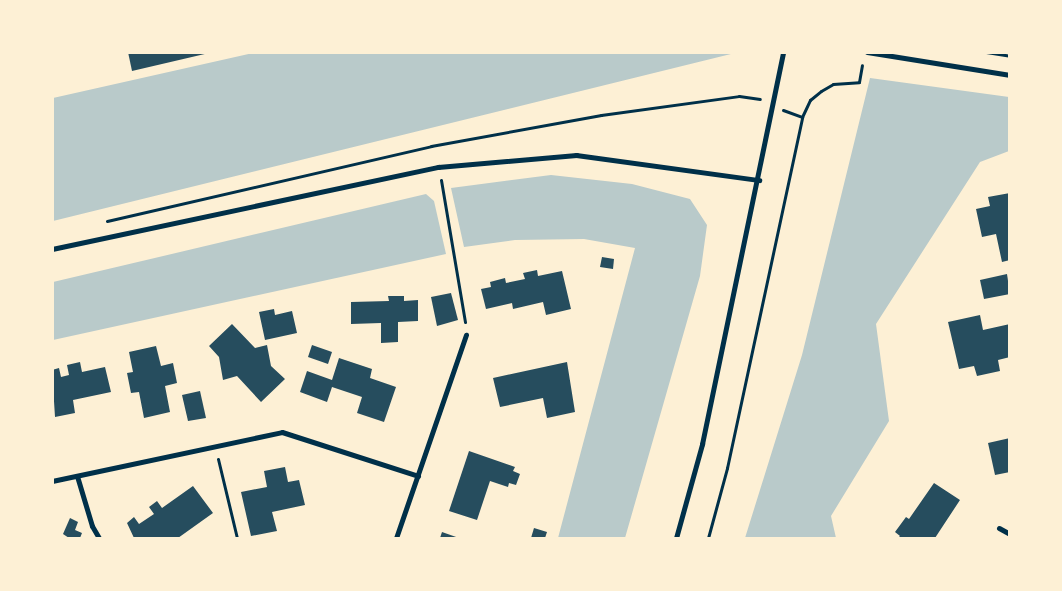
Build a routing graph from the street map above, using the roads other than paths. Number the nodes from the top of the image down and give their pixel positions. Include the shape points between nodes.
1 (783, 52) edge
2 (867, 52) edge
3 (1010, 75) edge
4 (759, 180) junction
5 (52, 249) edge
6 (466, 335) road end
7 (77, 476) junction
8 (418, 476) junction
9 (52, 481) edge
10 (999, 528) dead end
11 (1010, 534) edge
12 (99, 538) edge
13 (396, 538) edge
14 (676, 538) edge

1 - 4 street
2 - 3 street
4 - 5 street via 576,155 438,166
4 - 14 street via 702,444
6 - 8 street
7 - 8 street via 282,432
7 - 9 street
7 - 12 street via 92,526
8 - 13 street
10 - 11 street

